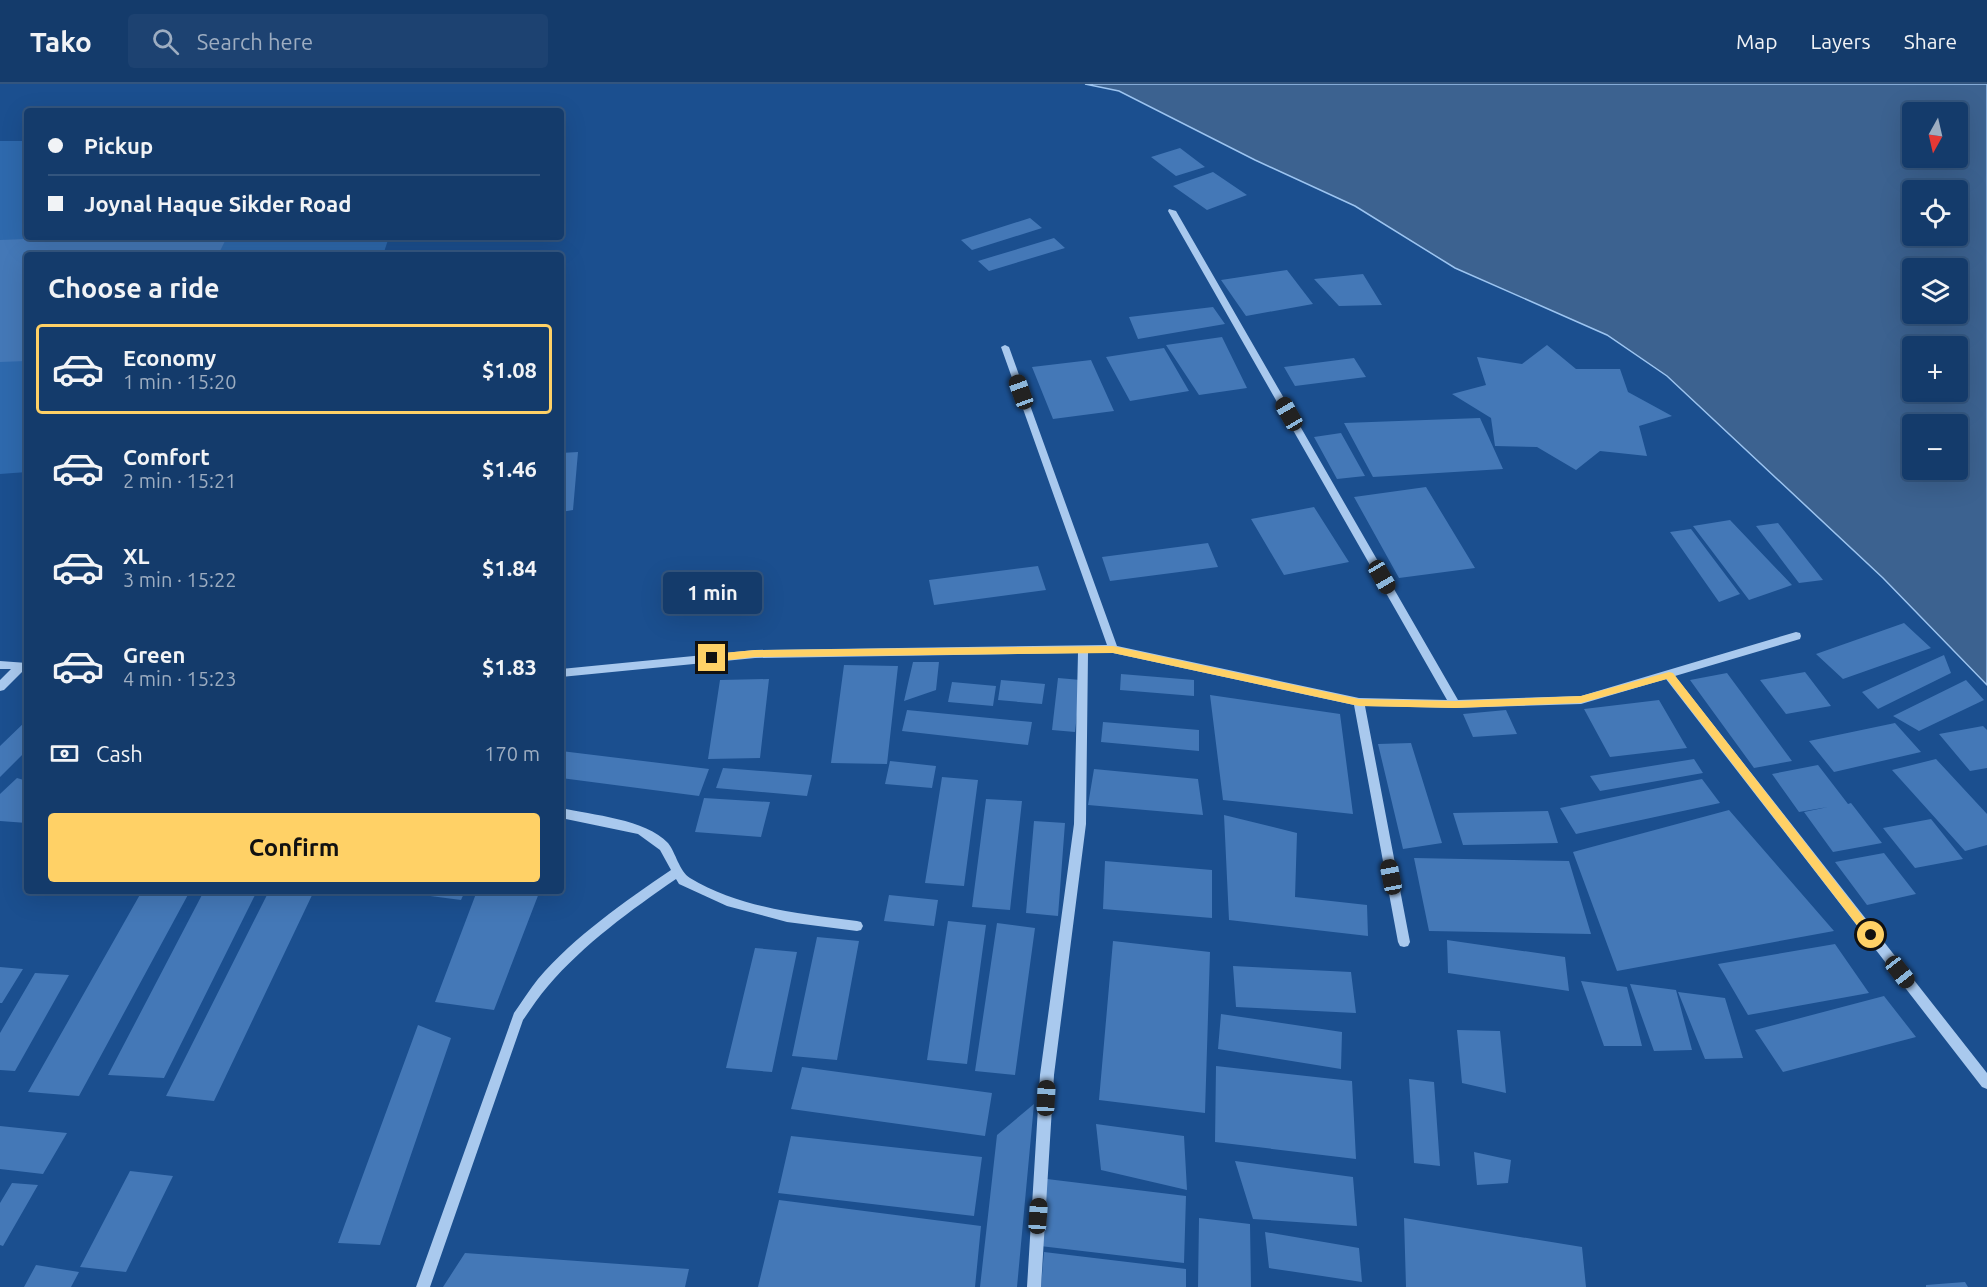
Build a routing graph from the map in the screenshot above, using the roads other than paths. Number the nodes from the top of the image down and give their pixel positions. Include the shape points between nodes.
1 (1172, 210) dead end
2 (1005, 347) dead end
3 (1796, 636) dead end
4 (1113, 649) junction
5 (1083, 650) junction
6 (0, 665) edge
7 (24, 666) edge
8 (564, 673) edge
9 (1669, 675) junction
10 (0, 687) edge
11 (1359, 702) junction
12 (1455, 704) junction
13 (564, 814) edge
14 (678, 871) junction
15 (857, 926) dead end
16 (1404, 942) dead end
17 (1987, 1083) edge
18 (423, 1287) edge
19 (1034, 1287) edge

1 - 12 street
2 - 4 street
3 - 9 street
4 - 5 street
4 - 11 street
5 - 8 street via 755,654
5 - 19 street via 1080,824 1047,1075
6 - 7 street
7 - 10 street
9 - 12 street via 1581,700
9 - 17 street
11 - 12 street
11 - 16 street
13 - 14 street via 641,830 664,847
14 - 15 street via 683,880 731,902 787,917
14 - 18 street via 587,940 544,981 518,1017

